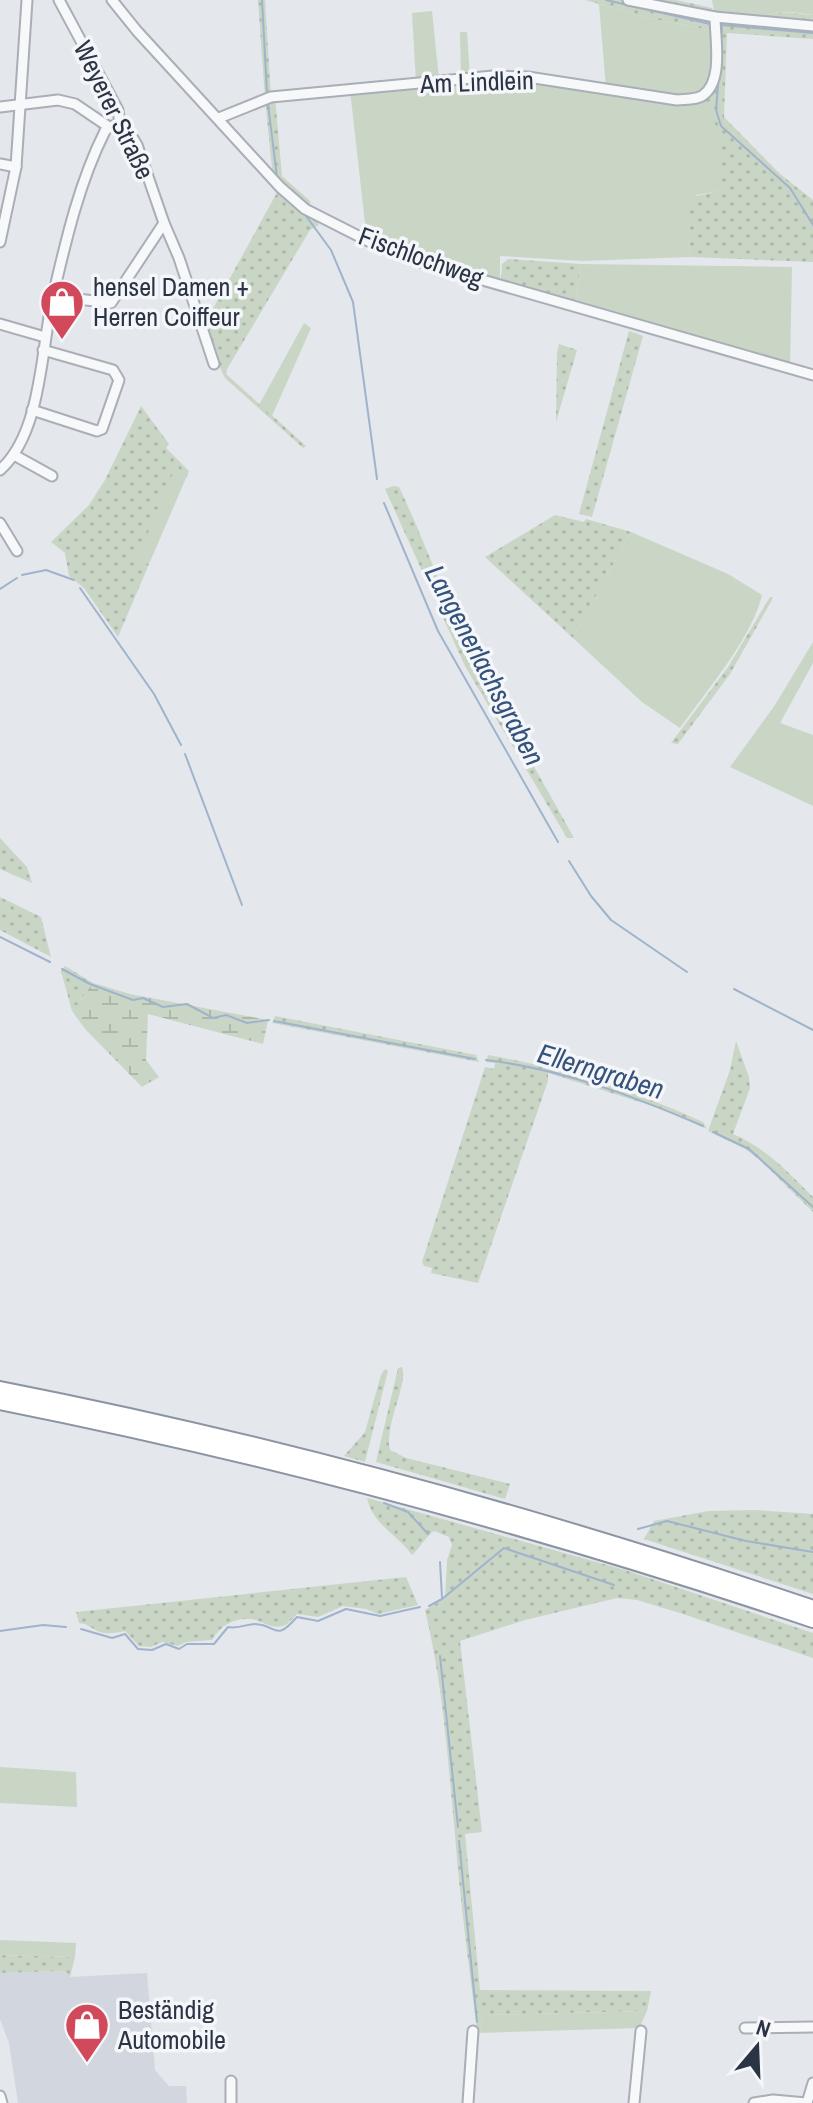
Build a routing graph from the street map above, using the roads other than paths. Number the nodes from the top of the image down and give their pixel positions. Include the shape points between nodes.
1 (27, 0) edge
2 (59, 0) edge
3 (112, 0) edge
4 (628, 0) edge
5 (715, 17) junction
6 (813, 26) edge
7 (20, 104) junction
8 (0, 107) edge
9 (219, 118) junction
10 (118, 124) junction
11 (0, 164) edge
12 (16, 167) junction
13 (164, 223) junction
14 (0, 242) edge
15 (53, 296) junction
16 (0, 324) edge
17 (45, 337) junction
18 (43, 350) junction
19 (214, 364) dead end
20 (813, 375) edge
21 (32, 410) junction
22 (14, 455) junction
23 (0, 470) edge
24 (52, 476) dead end
25 (0, 523) edge
26 (17, 551) dead end
27 (0, 1389) edge
28 (0, 1402) edge
29 (352, 1475) junction
30 (382, 1484) junction
31 (813, 1608) edge
32 (813, 1620) edge
33 (813, 2027) edge
34 (745, 2028) dead end
35 (473, 2031) dead end
36 (641, 2031) dead end
37 (231, 2081) dead end
38 (813, 2083) edge
39 (0, 2096) edge
40 (2, 2103) edge
41 (231, 2103) edge
42 (468, 2103) edge
43 (634, 2103) edge
44 (754, 2103) edge
45 (806, 2103) edge

1 - 7 street
2 - 10 street, Weyerer Straße via 118,110
3 - 9 street, Fischlochweg
4 - 5 street
5 - 6 street
5 - 9 street, Am Lindlein via 715,75 699,98 677,100 493,76 271,97
7 - 8 street
7 - 10 street via 68,101
7 - 12 street
9 - 20 street, Fischlochweg via 305,209 380,247
10 - 13 street, Weyerer Straße via 137,145
10 - 15 street via 83,178
11 - 12 street
12 - 14 street
13 - 15 street via 111,303
13 - 19 street, Weyerer Straße
15 - 17 street
16 - 17 street
17 - 18 street
18 - 21 street
18 - 21 street via 113,370 119,380 97,431
21 - 22 street
22 - 23 street
22 - 24 street
25 - 26 street
27 - 29 highway via 141,1419
28 - 29 highway
29 - 30 highway
30 - 31 highway via 636,1550
30 - 32 highway
33 - 34 street
35 - 42 street
36 - 43 street
37 - 41 street
38 - 45 street
39 - 40 street
44 - 45 street

